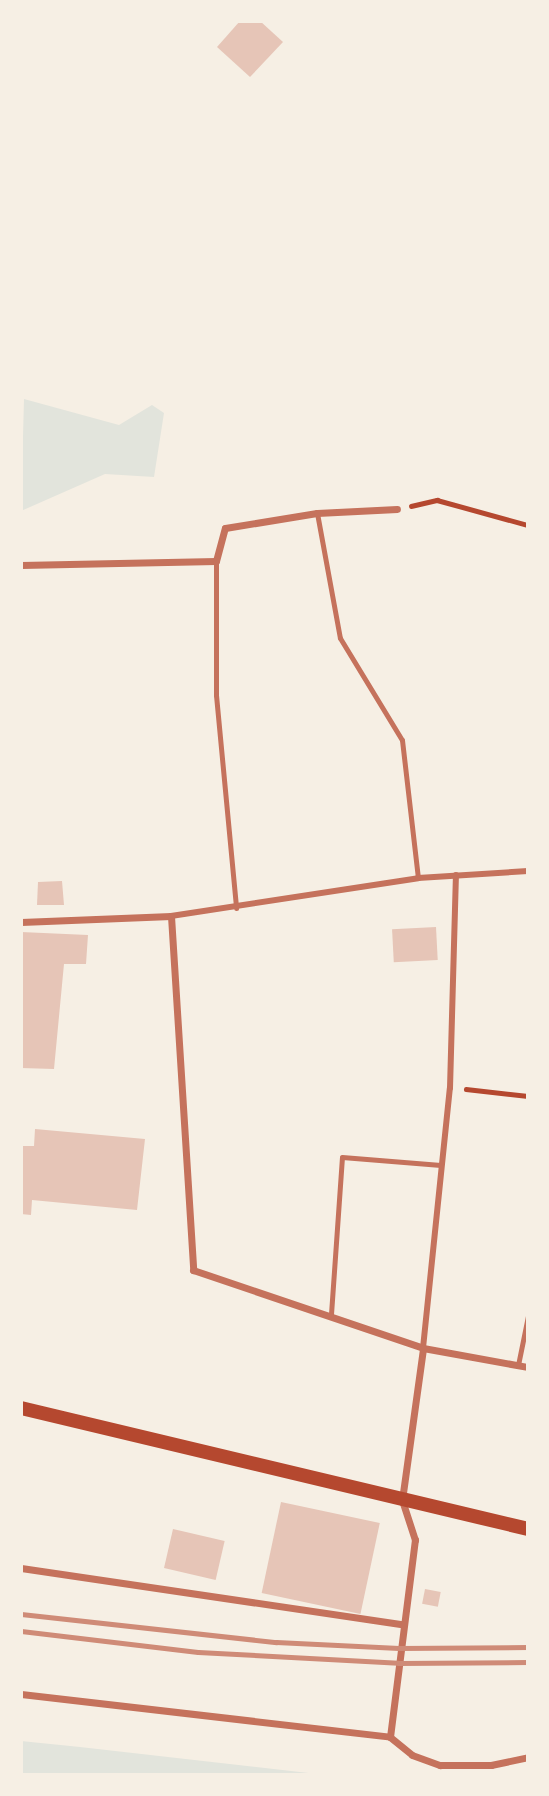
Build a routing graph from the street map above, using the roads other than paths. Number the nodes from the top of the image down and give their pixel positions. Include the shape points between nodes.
1 (397, 509) road end
2 (317, 513) junction
3 (216, 561) junction
4 (21, 565) edge
5 (528, 871) edge
6 (456, 875) junction
7 (418, 877) junction
8 (236, 908) junction
9 (171, 916) junction
10 (21, 922) edge
11 (441, 1164) junction
12 (331, 1314) junction
13 (528, 1316) edge
14 (423, 1348) junction
15 (518, 1365) junction
16 (528, 1367) edge
17 (21, 1408) edge
18 (402, 1500) junction
19 (528, 1529) edge
20 (21, 1568) edge
21 (402, 1624) junction
22 (21, 1694) edge
23 (390, 1737) junction
24 (528, 1757) edge

1 - 2 street
2 - 3 street via 225,528
2 - 7 lane via 340,638 402,740
3 - 4 street
3 - 8 lane via 216,695
5 - 6 street
6 - 7 street
6 - 11 street via 450,1087
7 - 8 street
8 - 9 street
9 - 10 street
9 - 12 street via 193,1270
11 - 12 lane via 342,1157
11 - 14 street
12 - 14 street
13 - 15 lane
14 - 15 street
14 - 18 street
15 - 16 street
17 - 18 main road
18 - 19 main road
18 - 21 street via 415,1540
20 - 21 street
21 - 23 street
22 - 23 street
23 - 24 street via 412,1755 440,1765 491,1765

